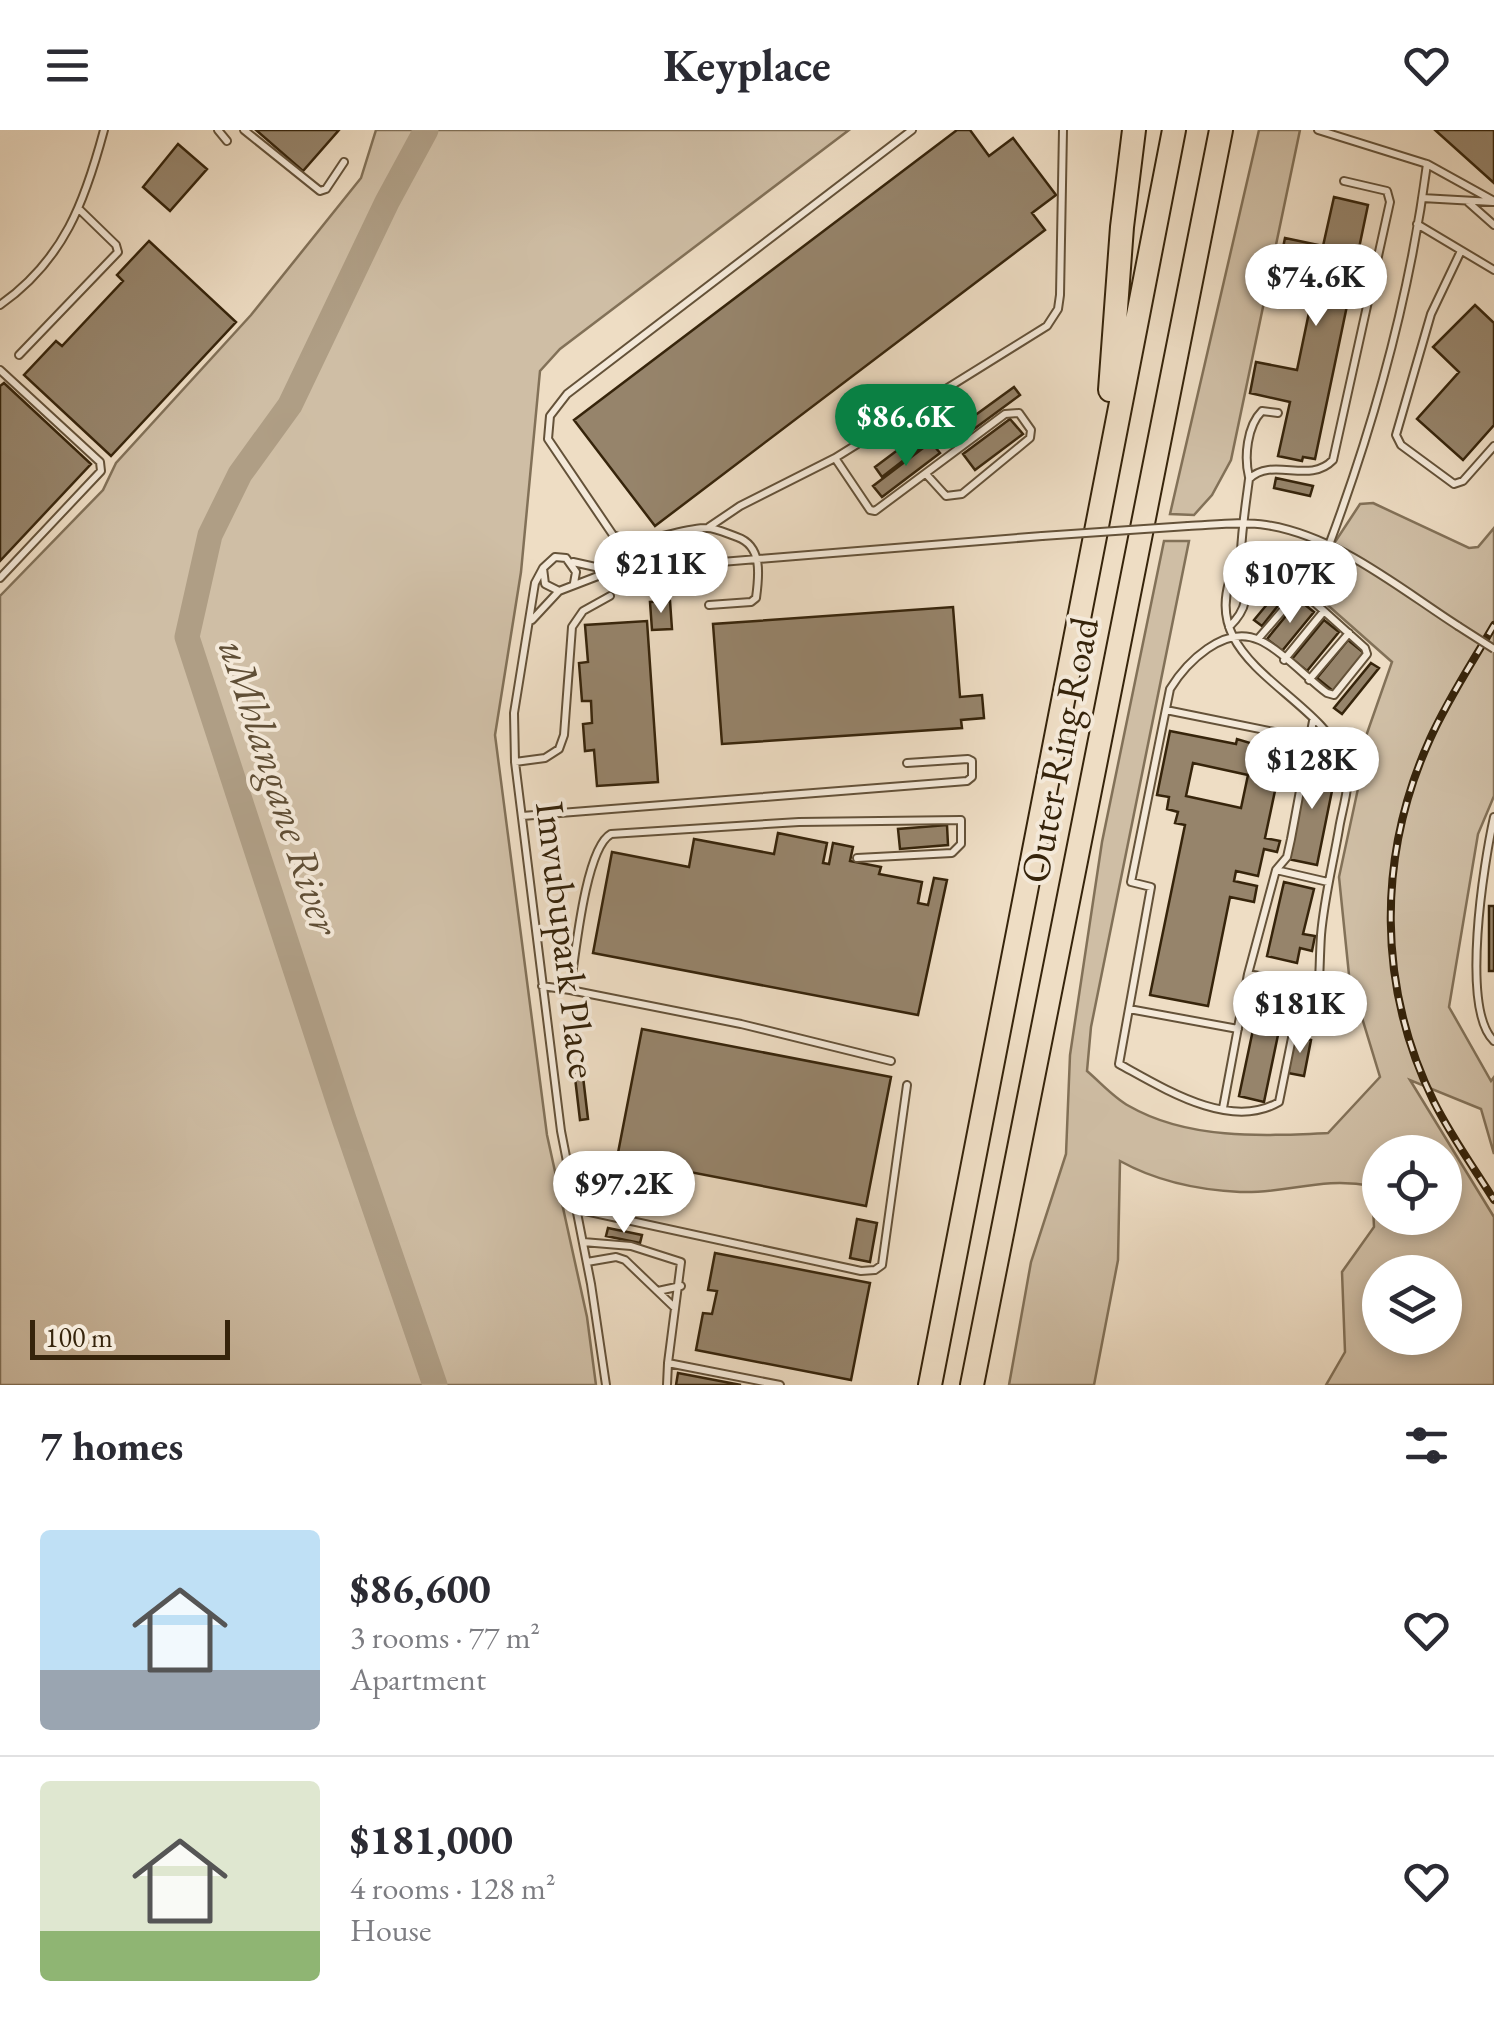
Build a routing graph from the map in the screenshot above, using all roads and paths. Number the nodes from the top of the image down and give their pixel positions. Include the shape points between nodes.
1 (104, 130) edge
2 (218, 130) edge
3 (244, 130) edge
4 (912, 130) edge
5 (1063, 130) edge
6 (1134, 130) edge
7 (1174, 130) edge
8 (1221, 130) edge
9 (1234, 130) edge
10 (1318, 130) edge
11 (227, 141) dead end
12 (344, 162) dead end
13 (1427, 164) junction
14 (1215, 165) junction
15 (1344, 180) dead end
16 (1422, 198) junction
17 (1467, 201) junction
18 (1494, 201) edge
19 (80, 210) junction
20 (1417, 224) junction
21 (1494, 225) edge
22 (1460, 253) junction
23 (1494, 270) edge
24 (0, 305) edge
25 (18, 355) dead end
26 (0, 370) edge
27 (1278, 412) dead end
28 (1494, 446) edge
29 (835, 458) junction
30 (926, 474) junction
31 (1249, 478) junction
32 (1103, 488) junction
33 (1244, 523) junction
34 (709, 528) junction
35 (1329, 545) junction
36 (1240, 557) junction
37 (758, 559) junction
38 (571, 562) junction
39 (543, 568) junction
40 (610, 570) junction
41 (0, 578) edge
42 (574, 583) junction
43 (560, 591) junction
44 (610, 596) dead end
45 (708, 605) dead end
46 (1324, 610) junction
47 (531, 621) junction
48 (1229, 626) junction
49 (1349, 633) junction
50 (1235, 637) junction
51 (1258, 639) junction
52 (1494, 649) edge
53 (1284, 660) junction
54 (1309, 680) junction
55 (1166, 710) junction
56 (1313, 721) junction
57 (1309, 739) junction
58 (514, 762) junction
59 (907, 763) dead end
60 (522, 816) junction
61 (1494, 817) edge
62 (858, 858) dead end
63 (1276, 870) junction
64 (1328, 882) junction
65 (1248, 974) junction
66 (542, 986) junction
67 (1321, 987) junction
68 (570, 990) junction
69 (1129, 1009) junction
70 (1238, 1029) junction
71 (1494, 1041) edge
72 (890, 1061) dead end
73 (907, 1086) dead end
74 (1223, 1108) junction
75 (576, 1209) junction
76 (583, 1242) junction
77 (587, 1262) junction
78 (681, 1286) junction
79 (658, 1291) junction
80 (676, 1309) junction
81 (668, 1363) junction
82 (606, 1385) edge
83 (668, 1385) edge
84 (780, 1385) edge
85 (930, 1385) edge
86 (972, 1385) edge

1 - 19 lane
2 - 11 lane
3 - 12 lane via 320,191
4 - 34 lane via 554,407 548,439 613,536 628,540
5 - 29 lane via 1060,295 1053,318
6 - 32 highway
7 - 32 highway, Outer Ring Road
8 - 14 highway, Outer Ring Road
9 - 14 highway
10 - 13 lane
13 - 16 lane
13 - 18 lane
14 - 86 highway, Outer Ring Road
15 - 31 lane via 1387,191 1390,202 1333,460 1312,472 1264,470
16 - 17 lane
16 - 20 lane
17 - 18 lane
17 - 21 lane
19 - 24 lane via 35,274
19 - 25 lane via 116,244 116,255
20 - 22 lane
20 - 35 lane via 1368,437
22 - 23 lane
22 - 28 lane via 1430,314 1396,435 1454,484
26 - 41 lane via 102,471
27 - 31 lane via 1262,411 1254,421
29 - 30 lane via 872,511
29 - 34 lane
30 - 30 lane via 946,496 962,494 1030,438 1031,430 1019,412 1005,414
31 - 33 lane
32 - 85 highway, Outer Ring Road
33 - 35 lane
33 - 36 lane
33 - 37 lane, bridge
34 - 37 lane via 745,540
35 - 52 lane, bridge
36 - 48 lane via 1226,587
36 - 48 lane via 1243,610
37 - 40 lane
37 - 45 lane via 754,600
38 - 39 lane via 555,557
38 - 40 lane
38 - 42 lane
39 - 43 lane via 544,584
39 - 47 lane, Imvubupark Place
40 - 42 lane
42 - 43 lane
43 - 47 lane
44 - 58 lane via 572,626 560,749
46 - 49 lane
46 - 51 lane via 1298,594
46 - 53 lane
47 - 58 lane, Imvubupark Place via 514,713
48 - 50 lane
49 - 54 lane
49 - 54 lane via 1367,654 1336,694
50 - 51 lane
50 - 55 lane via 1181,671
50 - 56 lane
51 - 53 lane
53 - 54 lane
55 - 57 lane
55 - 69 lane via 1130,882 1151,887
56 - 57 lane
56 - 64 lane via 1333,738 1348,770
57 - 63 lane via 1291,839
58 - 60 lane, Imvubupark Place
59 - 60 lane via 968,759 972,777
60 - 66 lane, Imvubupark Place
61 - 71 lane via 1475,945 1482,1026
62 - 68 lane via 952,853 961,844 961,820 611,834 599,842
63 - 64 lane
63 - 65 lane
64 - 67 lane
65 - 67 lane
65 - 70 lane
66 - 68 lane
66 - 75 lane, Imvubupark Place
67 - 74 lane via 1315,1026 1296,1022 1279,1102 1261,1112
68 - 72 lane
69 - 70 lane
69 - 74 lane via 1119,1064 1197,1104
70 - 74 lane
73 - 75 lane via 882,1265 875,1270
75 - 76 lane, Imvubupark Place
76 - 77 lane, Imvubupark Place
76 - 78 lane via 631,1246 678,1260 684,1268
77 - 79 lane via 626,1260
77 - 82 lane, Imvubupark Place
78 - 79 lane
78 - 80 lane
79 - 80 lane
80 - 81 lane
81 - 83 lane
81 - 84 lane

